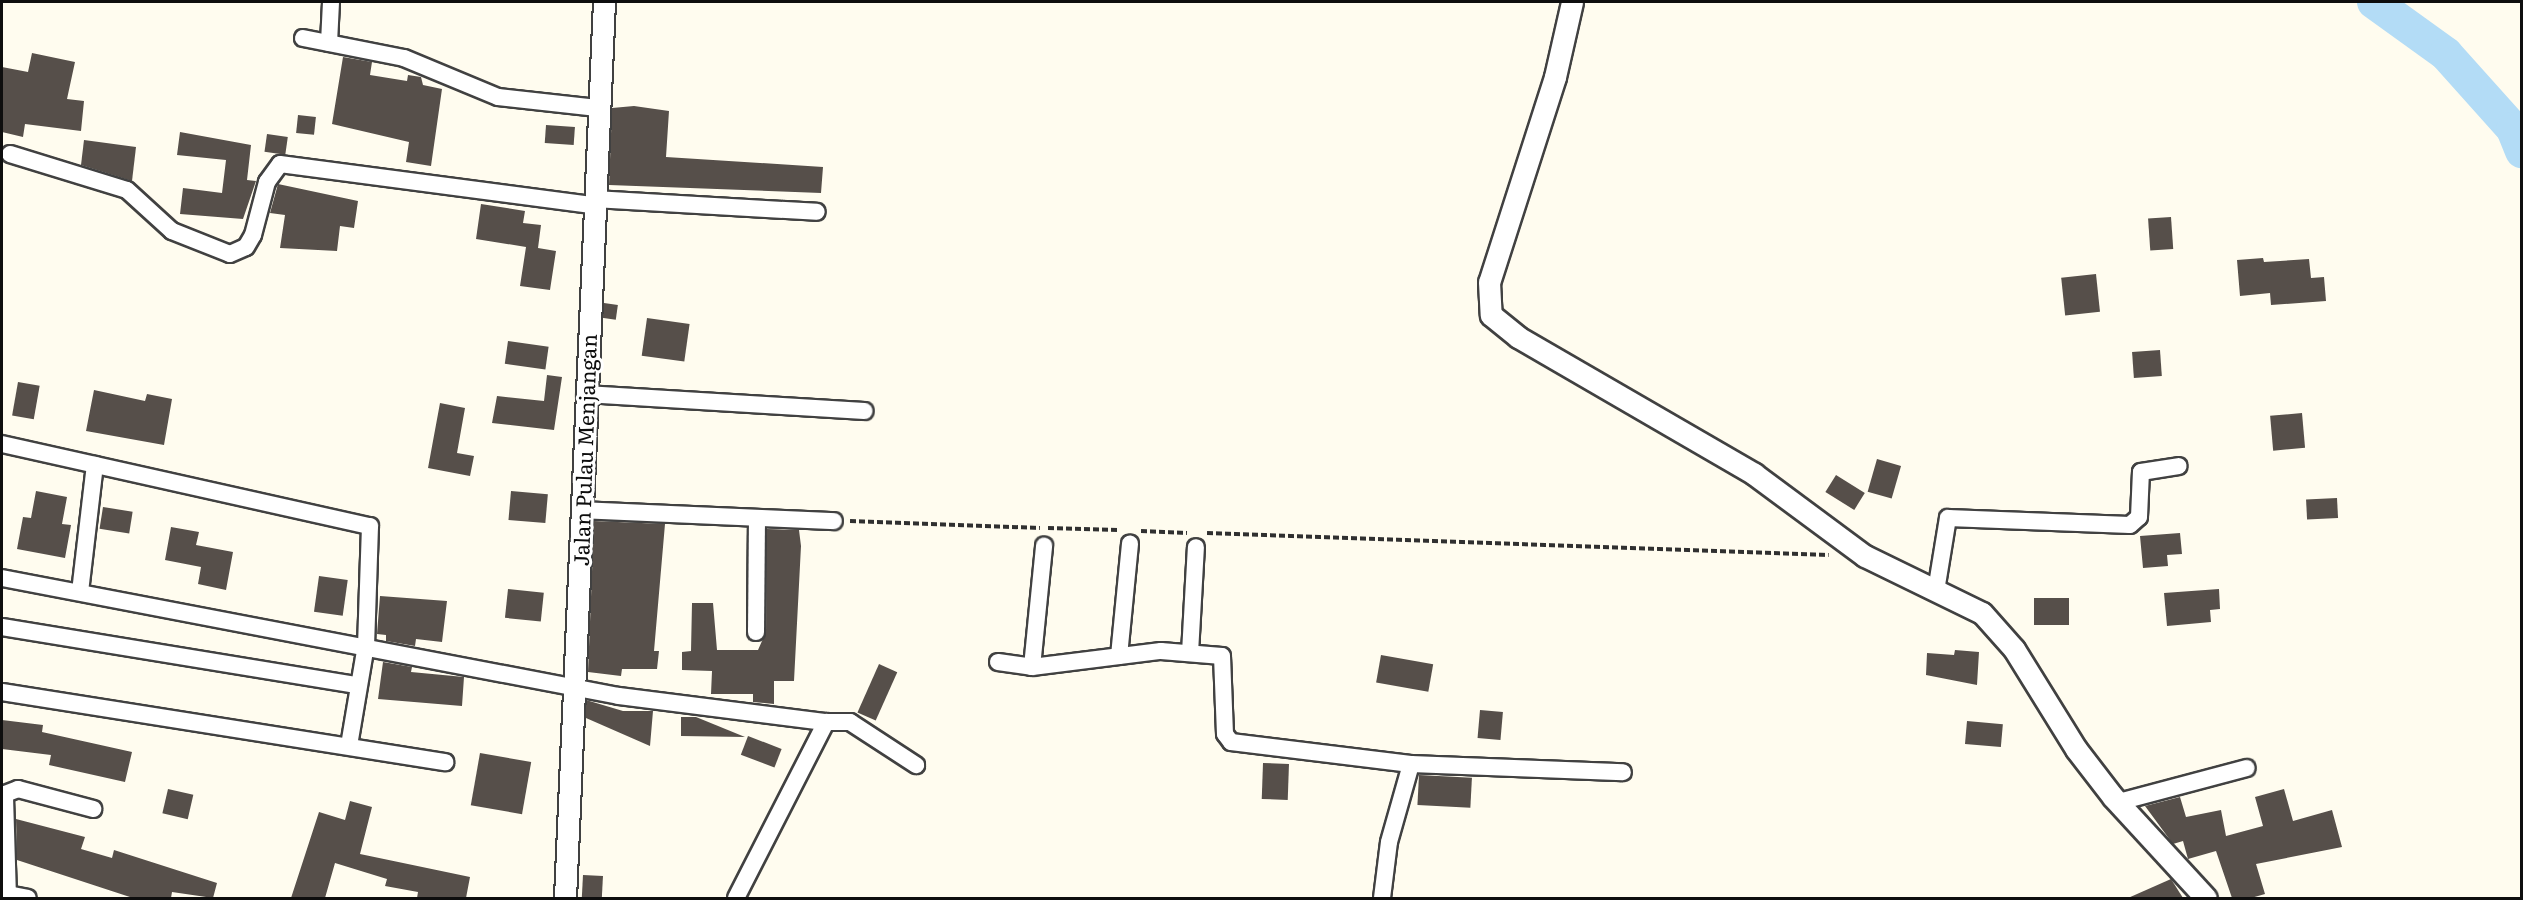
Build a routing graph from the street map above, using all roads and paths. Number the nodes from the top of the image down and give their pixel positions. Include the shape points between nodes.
1 (331, 2) edge
2 (604, 2) edge
3 (1572, 2) edge
4 (303, 38) dead end
5 (329, 43) junction
6 (597, 108) junction
7 (10, 154) dead end
8 (593, 202) junction
9 (816, 212) dead end
10 (585, 394) junction
11 (864, 411) dead end
12 (2, 444) edge
13 (95, 465) junction
14 (2179, 466) dead end
15 (581, 510) junction
16 (757, 520) junction
17 (834, 520) joint
18 (1128, 535) junction
19 (1044, 546) dead end
20 (1196, 547) dead end
21 (1865, 556) junction
22 (2, 578) edge
23 (1936, 591) junction
24 (80, 592) junction
25 (2, 627) edge
26 (756, 632) dead end
27 (366, 645) junction
28 (1190, 653) junction
29 (1119, 656) junction
30 (998, 662) dead end
31 (1032, 667) junction
32 (358, 685) junction
33 (575, 688) junction
34 (2, 692) edge
35 (826, 722) junction
36 (349, 745) junction
37 (446, 762) dead end
38 (1411, 764) junction
39 (916, 765) dead end
40 (2247, 768) dead end
41 (1623, 772) dead end
42 (2119, 802) junction
43 (93, 809) dead end
44 (8, 896) edge
45 (28, 898) edge
46 (565, 898) edge
47 (736, 898) edge
48 (1382, 898) edge
49 (2206, 898) edge

1 - 5 street
2 - 6 street, Jalan Pulau Menjangan
3 - 21 street via 1555,77 1489,282 1491,315 1518,337 1728,457
4 - 5 street
5 - 6 street via 404,58 498,97
6 - 8 street, Jalan Pulau Menjangan
7 - 8 street via 127,190 172,231 230,254 246,247 254,235 267,182 280,164
8 - 9 street
8 - 10 street, Jalan Pulau Menjangan
10 - 11 street
10 - 15 street, Jalan Pulau Menjangan
12 - 13 street
13 - 24 street
13 - 27 street via 370,526
14 - 23 street via 2141,472 2139,517 2130,525 1948,518
15 - 16 street
15 - 33 street, Jalan Pulau Menjangan
16 - 17 street
16 - 26 street
17 - 18 path
18 - 21 path
18 - 29 street
19 - 31 street
20 - 28 street
21 - 23 street
22 - 24 street
23 - 42 street via 1982,613 2001,631 2076,749
24 - 27 street
25 - 32 street
27 - 32 street
27 - 33 street
28 - 29 street
28 - 38 street via 1222,656 1224,734 1231,742
29 - 31 street
30 - 31 street
32 - 36 street
33 - 35 street
33 - 46 street, Jalan Pulau Menjangan
34 - 36 street
35 - 39 street via 850,722
35 - 47 street
36 - 37 street
38 - 41 street
38 - 48 street via 1389,842
40 - 42 street
42 - 49 street
43 - 44 street via 23,790 8,791 3,803
44 - 45 street

